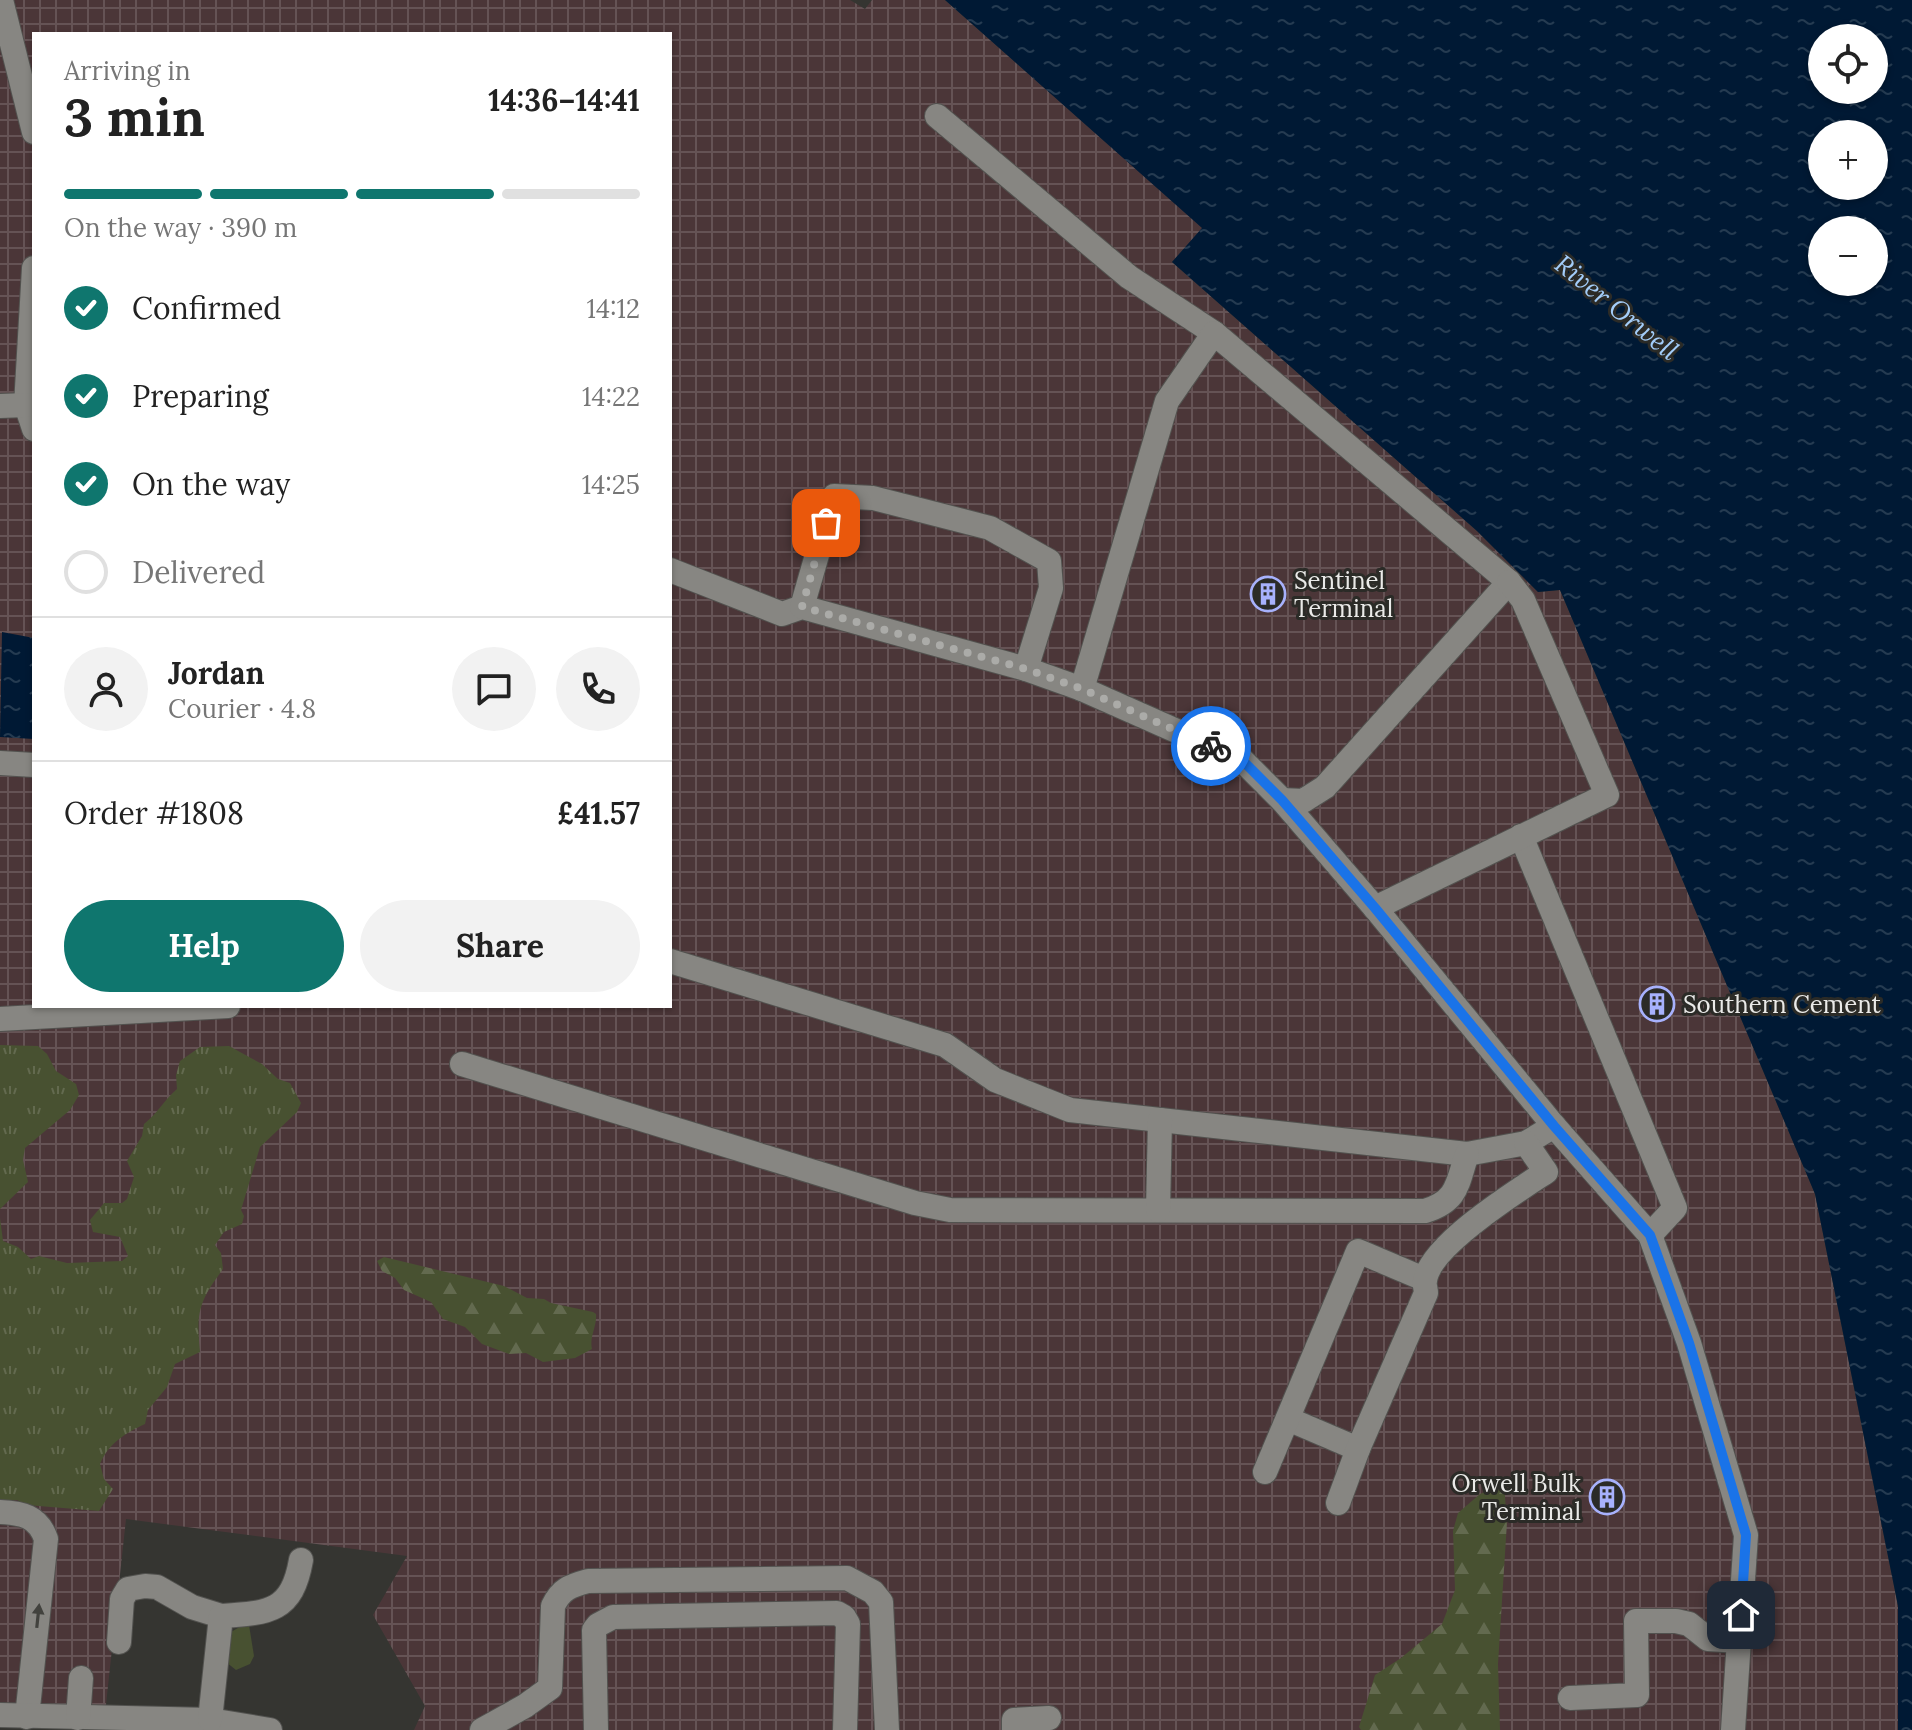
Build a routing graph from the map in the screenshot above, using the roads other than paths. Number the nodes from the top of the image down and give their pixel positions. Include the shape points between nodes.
1 (1, 0) edge
2 (937, 116) dead end
3 (32, 124) edge
4 (32, 302) edge
5 (1214, 333) junction
6 (26, 405) junction
7 (0, 406) edge
8 (32, 423) edge
9 (672, 571) edge
10 (1509, 582) junction
11 (802, 607) junction
12 (1026, 669) junction
13 (1082, 689) junction
14 (0, 763) edge
15 (32, 765) edge
16 (1282, 800) junction
17 (1521, 836) junction
18 (1375, 908) junction
19 (672, 962) edge
20 (193, 1008) edge
21 (0, 1019) edge
22 (462, 1064) dead end
23 (1160, 1120) junction
24 (1554, 1126) junction
25 (1526, 1143) junction
26 (1467, 1154) junction
27 (1158, 1210) junction
28 (1650, 1235) junction
29 (1424, 1279) junction
30 (1288, 1419) junction
31 (1358, 1449) junction
32 (1265, 1472) dead end
33 (1338, 1503) dead end
34 (0, 1512) edge
35 (301, 1560) dead end
36 (873, 1592) junction
37 (221, 1616) junction
38 (844, 1617) junction
39 (1739, 1641) junction
40 (119, 1642) dead end
41 (551, 1666) junction
42 (594, 1667) junction
43 (847, 1672) junction
44 (884, 1672) junction
45 (81, 1678) dead end
46 (1570, 1698) dead end
47 (28, 1706) junction
48 (0, 1715) edge
49 (78, 1718) junction
50 (1049, 1718) dead end
51 (210, 1720) junction
52 (270, 1730) edge
53 (482, 1730) edge
54 (596, 1730) edge
55 (845, 1730) edge
56 (887, 1730) edge
57 (1014, 1730) edge
58 (1733, 1730) edge

1 - 3 street
2 - 5 street via 1129,277
4 - 6 street
5 - 10 street
5 - 13 street via 1167,401
6 - 7 street
6 - 8 street
9 - 11 street via 782,614
10 - 16 street via 1325,787 1303,801
10 - 17 street via 1523,600 1607,795
11 - 12 street
11 - 12 street via 834,496 873,498 990,528 1049,561 1051,588
12 - 13 street
13 - 16 street via 1242,760
14 - 15 street
16 - 18 street
17 - 18 street
17 - 28 street via 1675,1208
18 - 24 street
19 - 23 street via 945,1045 995,1080 1070,1110
20 - 21 street
22 - 27 street via 915,1203 950,1210
23 - 26 street
23 - 27 street
24 - 25 street
24 - 28 street
25 - 26 street
25 - 29 street via 1546,1172 1499,1202 1443,1249
26 - 27 street via 1453,1196 1443,1206 1425,1211
28 - 39 street via 1689,1343 1746,1535
29 - 30 street via 1358,1251
29 - 31 street via 1426,1293
30 - 31 street
30 - 32 street
31 - 33 street
47 -> 34 street via 46,1548 43,1531 30,1517
35 - 37 street via 290,1595 275,1608
36 - 38 street
36 - 41 street via 847,1578 588,1581 559,1593 553,1606
36 - 44 street via 881,1602
37 - 40 street via 157,1587 128,1589 122,1599
37 - 51 street
38 - 42 street via 613,1617 594,1630
38 - 43 street
39 - 46 street via 1708,1639 1676,1621 1636,1621 1637,1695
39 - 58 street
41 - 42 street
41 - 53 street via 550,1688 544,1695
42 - 54 street
43 - 44 street
43 - 55 street
44 - 56 street
45 - 49 street
47 - 48 street
47 - 49 street
49 - 51 street
50 - 57 street via 1014,1720
51 - 52 street

